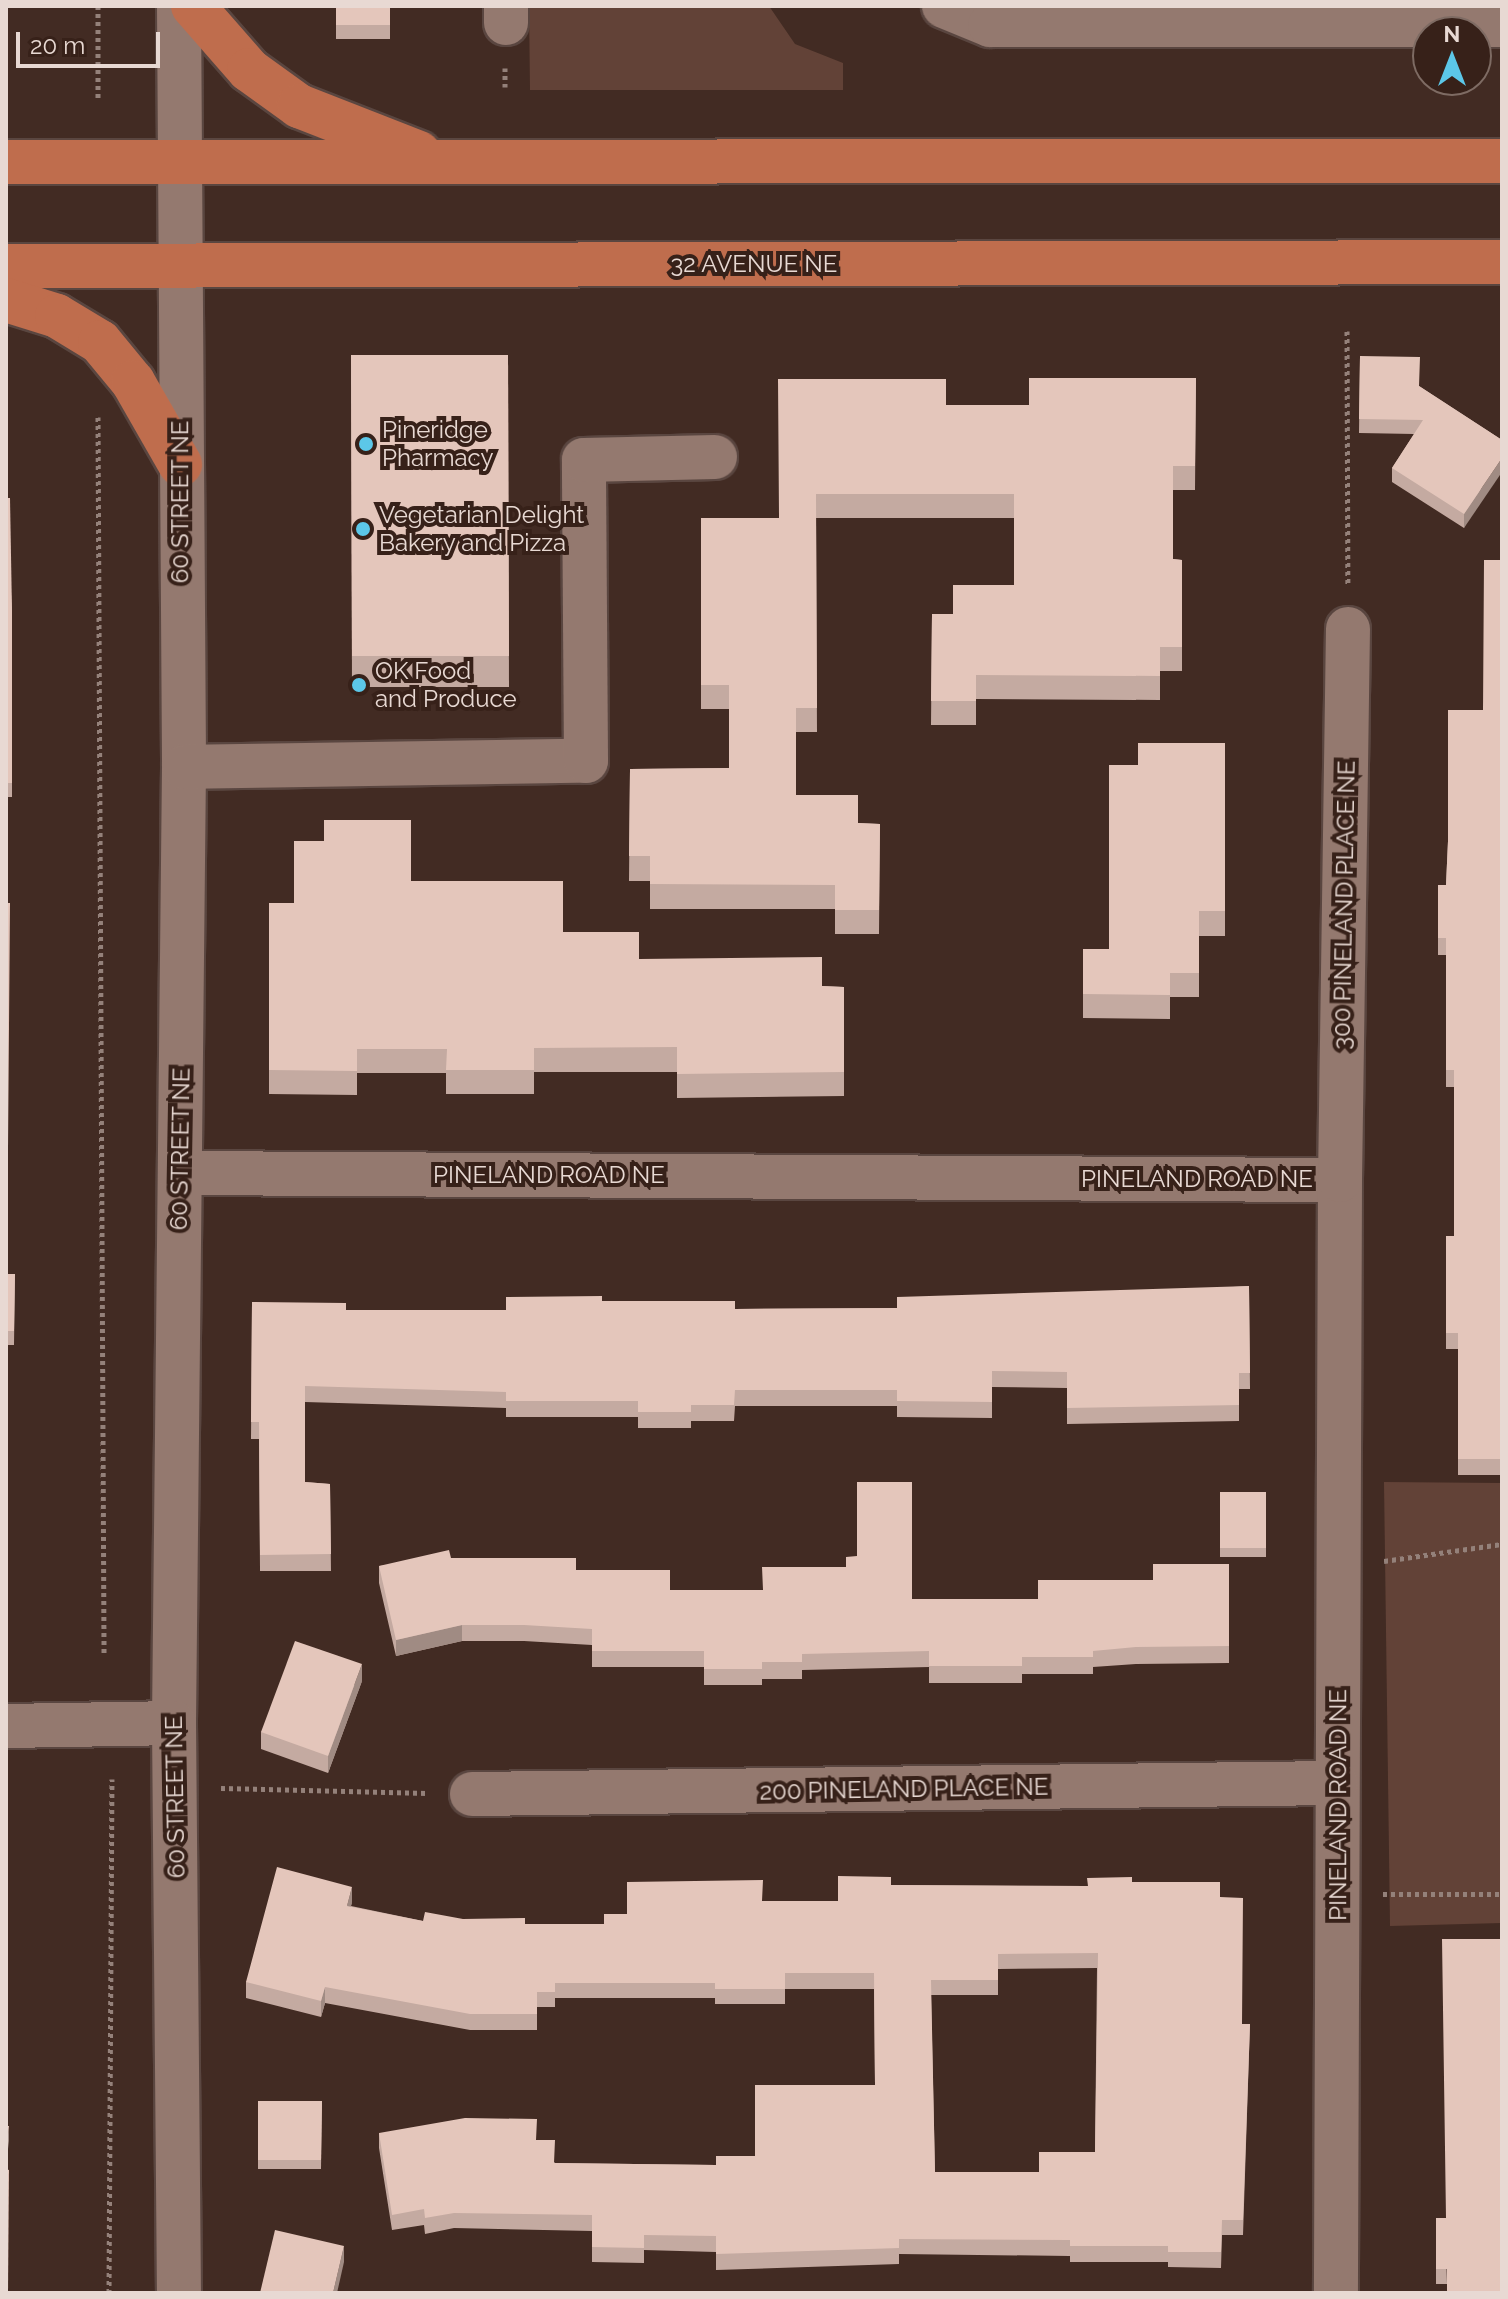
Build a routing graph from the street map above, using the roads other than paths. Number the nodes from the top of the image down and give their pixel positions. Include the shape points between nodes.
1 (179, 6) edge
2 (193, 6) edge
3 (944, 6) edge
4 (1502, 25) edge
5 (1502, 161) edge
6 (6, 162) edge
7 (180, 162) junction
8 (440, 162) junction
9 (1502, 262) edge
10 (6, 266) edge
11 (180, 266) junction
12 (6, 300) edge
13 (715, 457) dead end
14 (180, 464) junction
15 (1348, 629) road end
16 (184, 767) junction
17 (180, 1173) junction
18 (1340, 1180) junction
19 (174, 1723) junction
20 (6, 1726) edge
21 (1336, 1783) junction
22 (472, 1794) road end
23 (179, 2293) edge
24 (1336, 2293) edge

1 - 7 street, 60 STREET NE
2 - 8 main road via 249,70 299,106
3 - 4 street via 990,25
5 - 8 main road
6 - 7 main road
7 - 8 main road
7 - 11 street, 60 STREET NE
9 - 11 main road, 32 AVENUE NE
10 - 11 main road, 32 AVENUE NE
11 - 14 street, 60 STREET NE
12 - 14 main road via 57,316 100,342 133,382
13 - 16 street via 584,460 586,761
14 - 16 street, 60 STREET NE
15 - 18 street, 300 PINELAND PLACE NE
16 - 17 street, 60 STREET NE
17 - 18 street, PINELAND ROAD NE
17 - 19 street, 60 STREET NE
18 - 21 street, PINELAND ROAD NE
19 - 20 street
19 - 23 street, 60 STREET NE
21 - 22 street, 200 PINELAND PLACE NE
21 - 24 street, PINELAND ROAD NE

